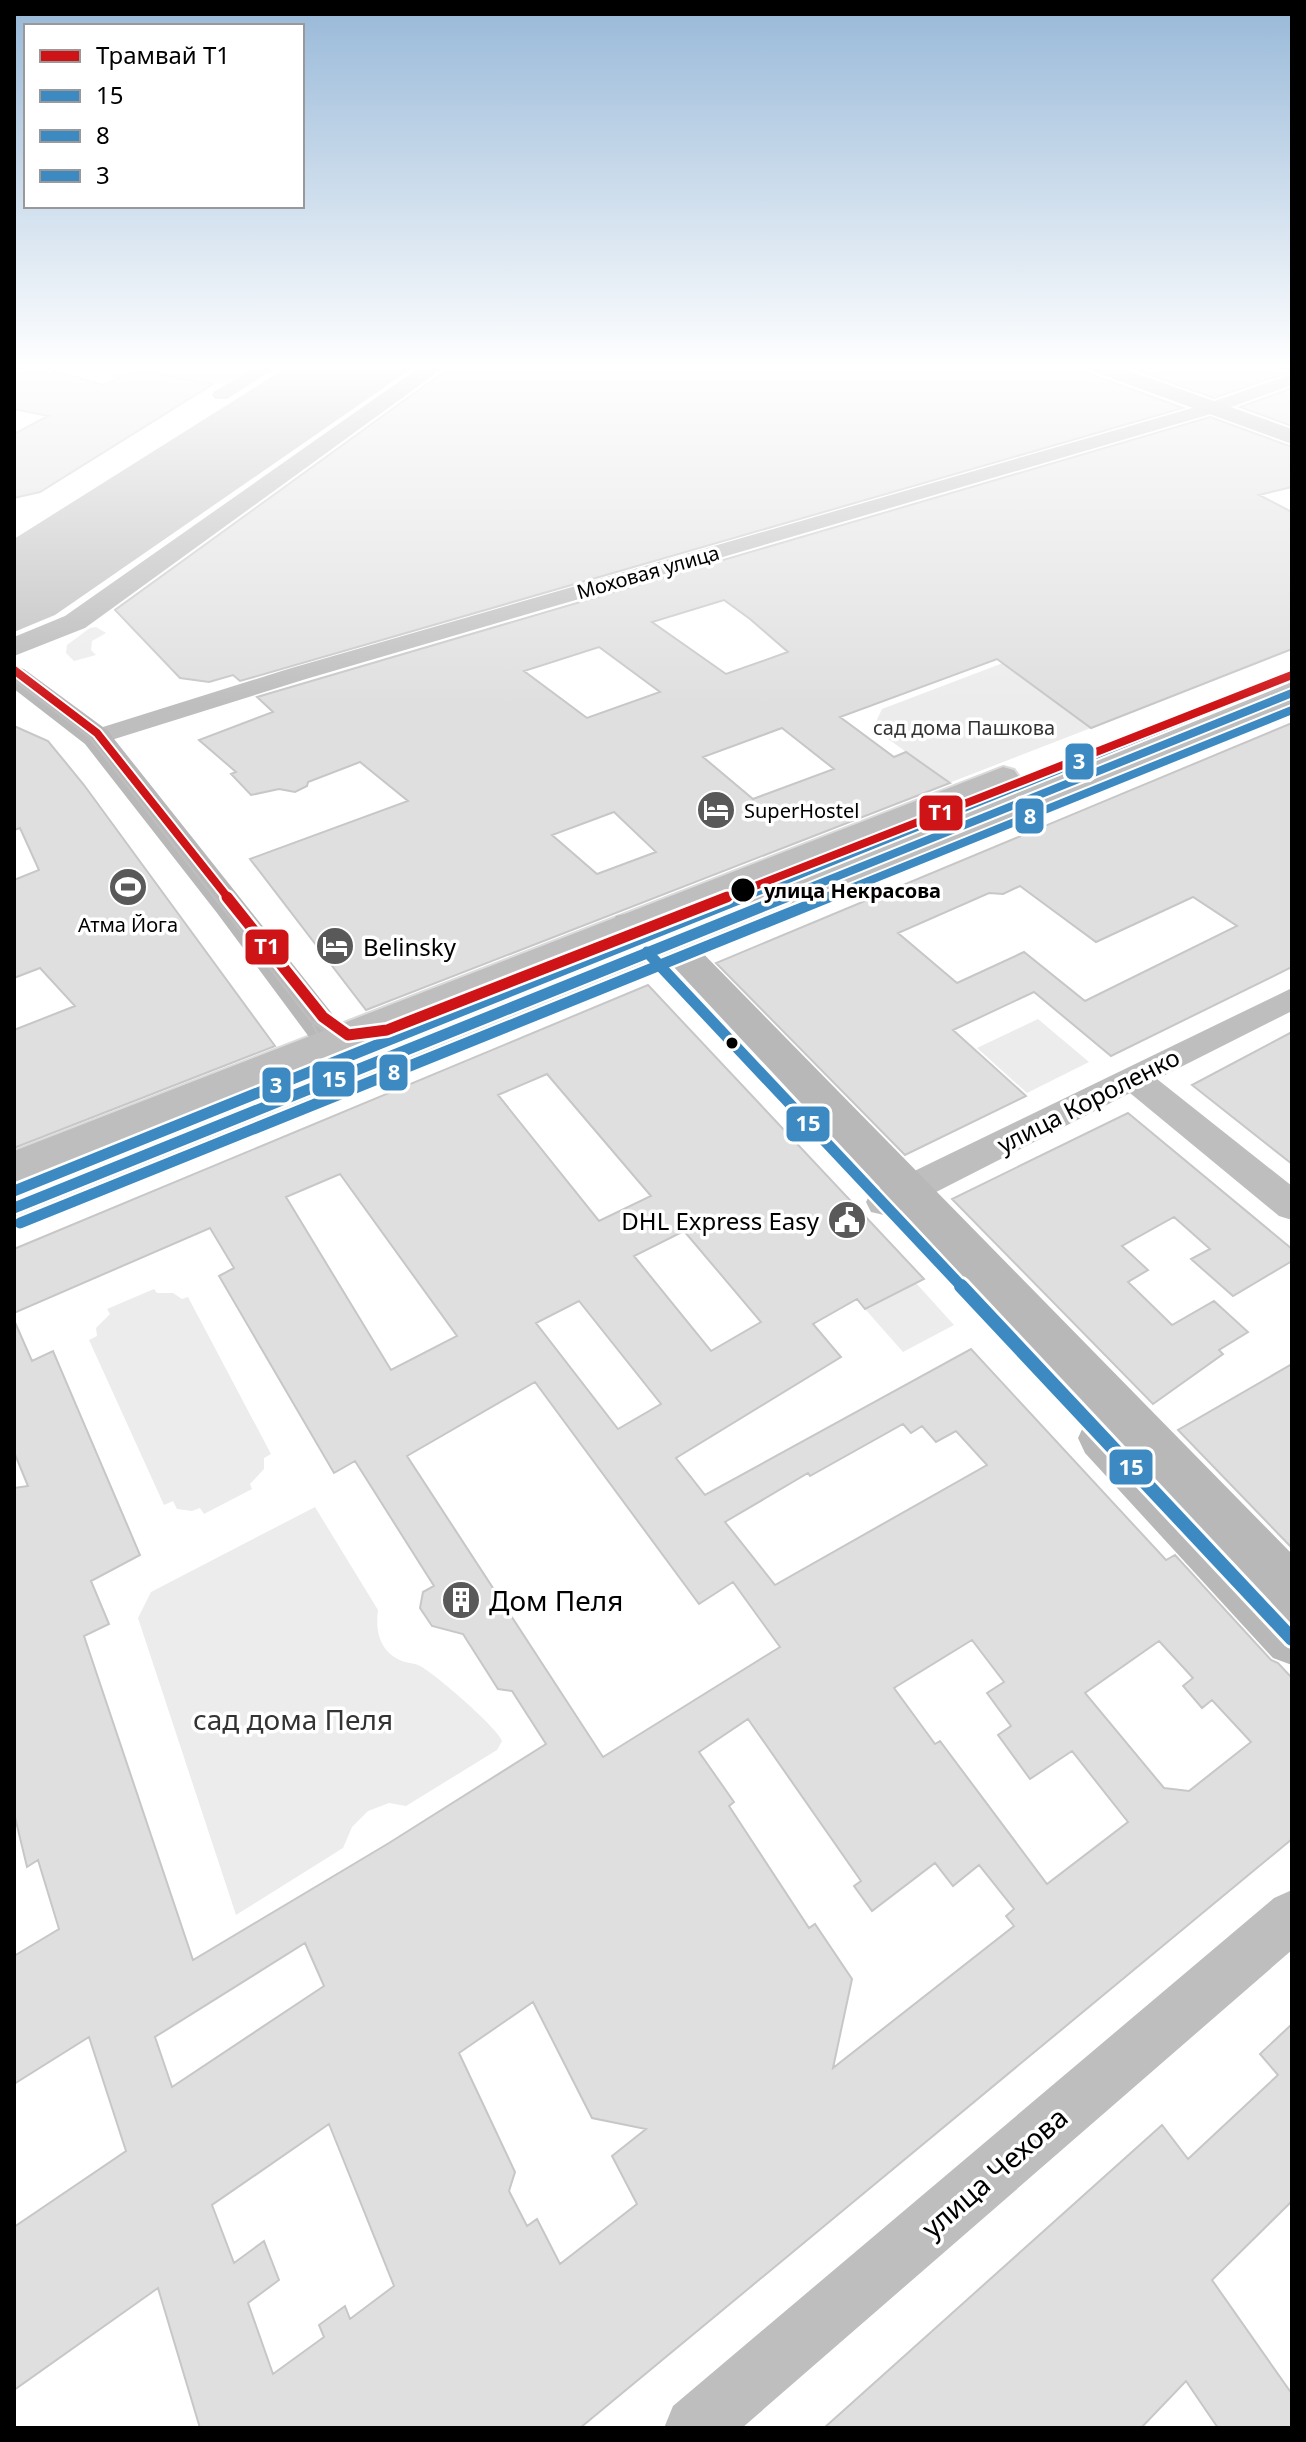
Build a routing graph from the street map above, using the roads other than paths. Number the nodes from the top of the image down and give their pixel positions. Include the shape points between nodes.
1 (278, 478) edge
2 (971, 478) edge
3 (14, 647) edge
4 (1292, 664) edge
5 (14, 675) edge
6 (1292, 693) edge
7 (96, 737) junction
8 (649, 939) junction
9 (1292, 998) edge
10 (344, 1056) junction
11 (1132, 1077) junction
12 (14, 1168) edge
13 (896, 1196) junction
14 (1292, 1206) edge
15 (14, 1208) edge
16 (1292, 1591) edge
17 (1292, 1639) edge
18 (1292, 1916) edge
19 (695, 2428) edge

1 - 3 main road via 75,622
2 - 7 street, Моховая улица
4 - 8 main road
5 - 7 main road
6 - 8 main road
7 - 10 main road
8 - 10 main road
8 - 13 main road
9 - 11 street, улица Короленко
10 - 12 main road
10 - 15 main road
11 - 13 street, улица Короленко
11 - 14 street
13 - 16 main road
13 - 17 main road
18 - 19 street, улица Чехова

